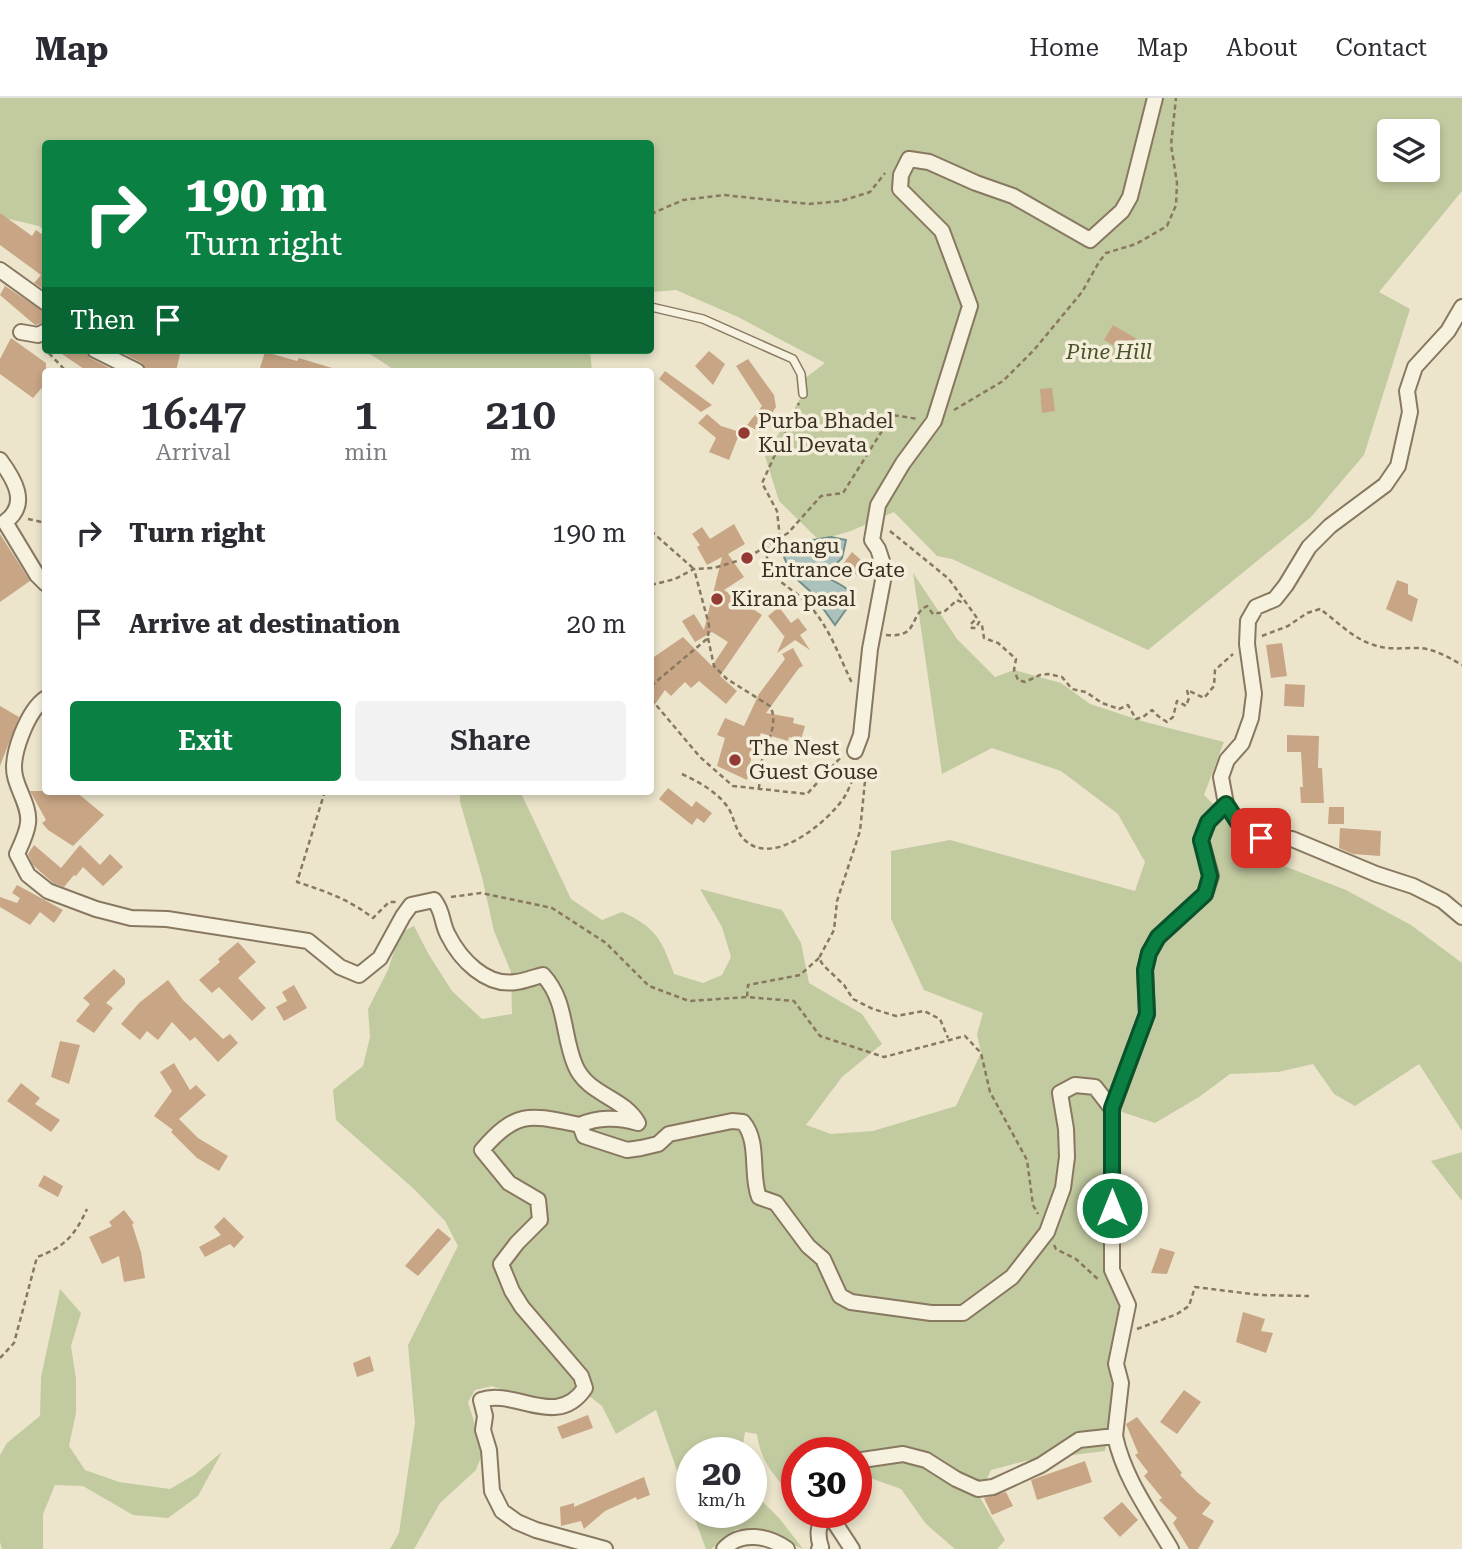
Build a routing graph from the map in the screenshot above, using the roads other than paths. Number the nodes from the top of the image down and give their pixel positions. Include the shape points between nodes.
1 (1155, 98) edge
2 (0, 270) edge
3 (42, 300) edge
4 (1462, 307) edge
5 (654, 308) edge
6 (21, 332) dead end
7 (42, 333) edge
8 (116, 355) edge
9 (133, 368) edge
10 (803, 394) road end
11 (0, 460) edge
12 (42, 580) edge
13 (42, 702) edge
14 (857, 755) road end
15 (1226, 804) junction
16 (1462, 917) edge
17 (1112, 1108) junction
18 (580, 1125) junction
19 (1115, 1436) junction
20 (872, 1459) edge
21 (819, 1528) edge
22 (838, 1528) edge
23 (605, 1549) edge
24 (724, 1549) edge
25 (787, 1549) edge
26 (819, 1549) edge
27 (852, 1549) edge
28 (1171, 1549) edge

1 - 14 street via 1130,197 1122,211 1090,240 1013,196 929,162 909,159 901,175 900,189 942,231 970,306 934,421 878,505 872,540 885,570
2 - 3 street
4 - 15 street via 1448,331 1415,367 1407,391 1410,412 1398,466 1385,485 1309,547 1275,599 1256,607 1248,621 1254,694 1242,743 1227,760 1221,777
5 - 10 lane via 703,319 793,359 801,374
6 - 7 street
8 - 9 street
11 - 12 street via 19,496 13,516 5,522
13 - 18 street via 28,717 14,755 15,778 29,822 17,854 28,875 48,891 131,918 167,919 308,941 340,967 359,975 380,958 411,905 434,900 442,911 446,933 462,957 484,976 514,983 543,975 560,1000 575,1066 587,1085 632,1113 638,1123 591,1120
15 - 16 street via 1241,827 1261,838 1292,839 1413,886
15 - 17 street via 1208,822 1201,840 1210,876 1205,894 1158,937 1149,953 1147,1014
17 - 18 street via 1095,1087 1075,1085 1060,1093 1067,1157 1063,1188 1047,1232 1012,1277 963,1313 851,1302 840,1296 823,1259 776,1203 759,1198 753,1144 743,1122 669,1134 658,1144 626,1150 584,1136
17 - 19 street via 1112,1270 1128,1305 1115,1364 1121,1383
18 - 23 street via 534,1115 497,1132 482,1150 509,1183 538,1200 540,1220 501,1265 522,1307 582,1376 585,1388 565,1406 490,1397 481,1400 482,1430 489,1450 492,1491 502,1511 527,1526
19 - 20 street via 1079,1440 1031,1471 978,1489 926,1460 903,1454
19 - 28 street via 1119,1456
21 - 26 street
22 - 27 street
24 - 25 street via 736,1540 760,1537

